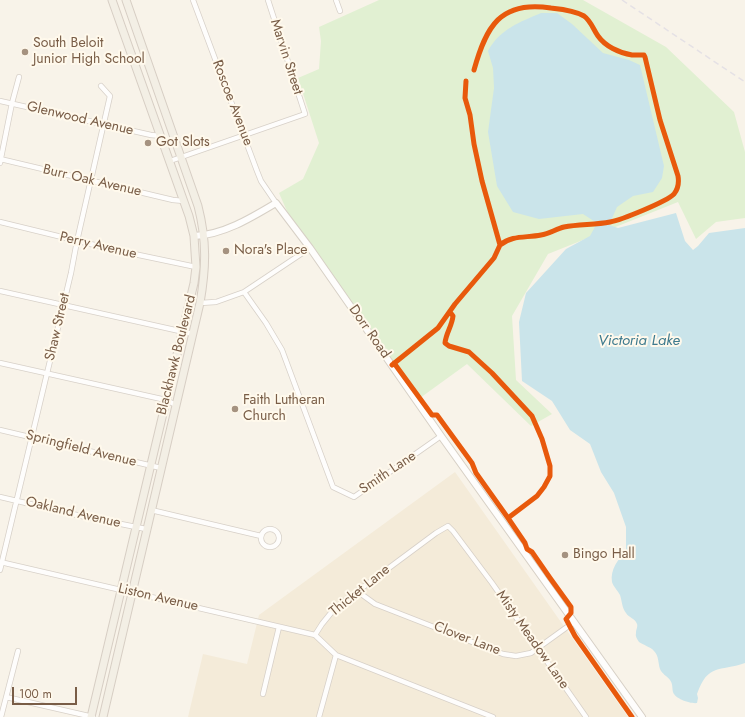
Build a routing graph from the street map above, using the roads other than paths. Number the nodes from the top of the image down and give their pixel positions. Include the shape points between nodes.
1 (112, 0) edge
2 (126, 0) edge
3 (193, 0) edge
4 (268, 0) edge
5 (336, 0) edge
6 (340, 11) dead end
7 (19, 77) dead end
8 (101, 86) dead end
9 (0, 100) edge
10 (12, 103) junction
11 (104, 124) junction
12 (244, 135) junction
13 (161, 136) junction
14 (182, 158) junction
15 (0, 160) edge
16 (170, 161) junction
17 (91, 180) junction
18 (184, 201) junction
19 (276, 203) junction
20 (0, 222) edge
21 (194, 236) junction
22 (204, 236) junction
23 (77, 241) junction
24 (310, 248) junction
25 (196, 267) junction
26 (0, 291) edge
27 (244, 292) junction
28 (200, 302) junction
29 (63, 306) junction
30 (182, 332) junction
31 (193, 334) junction
32 (0, 363) edge
33 (48, 373) junction
34 (166, 400) junction
35 (176, 405) junction
36 (0, 430) edge
37 (32, 436) junction
38 (442, 436) junction
39 (150, 466) junction
40 (161, 468) junction
41 (0, 497) edge
42 (16, 500) junction
43 (151, 510) junction
44 (136, 527) junction
45 (146, 529) junction
46 (262, 536) junction
47 (1, 563) edge
48 (477, 563) joint
49 (0, 570) edge
50 (121, 590) junction
51 (357, 591) junction
52 (132, 592) junction
53 (574, 622) junction
54 (279, 627) junction
55 (315, 635) junction
56 (538, 648) junction
57 (18, 651) dead end
58 (336, 655) junction
59 (263, 694) dead end
60 (6, 697) junction
61 (1, 717) edge
62 (92, 717) edge
63 (102, 717) edge
64 (320, 717) edge
65 (492, 717) edge
66 (586, 717) edge
67 (642, 717) edge

1 - 13 main road, Blackhawk Boulevard
2 - 14 main road, Blackhawk Boulevard
3 - 12 street, Roscoe Avenue
4 - 12 street, Marvin Street via 305,114
5 - 6 street
7 - 10 street
8 - 11 street, Shaw Street via 110,96
9 - 10 street, Glenwood Avenue
10 - 11 street, Glenwood Avenue
10 - 15 street
11 - 13 street, Glenwood Avenue
11 - 17 street, Shaw Street
12 - 14 street
12 - 19 street, Roscoe Avenue via 261,181
13 - 16 main road, Blackhawk Boulevard
14 - 16 street
14 - 22 main road, Blackhawk Boulevard via 198,206
15 - 17 street, Burr Oak Avenue
16 - 18 main road, Blackhawk Boulevard
17 - 18 street, Burr Oak Avenue
17 - 23 street, Shaw Street
18 - 21 main road, Blackhawk Boulevard
19 - 22 street via 251,218
19 - 24 street, Dorr Road
20 - 23 street, Perry Avenue
21 - 22 street
21 - 25 main road, Blackhawk Boulevard
22 - 28 main road, Blackhawk Boulevard via 206,257
23 - 25 street, Perry Avenue
23 - 29 street, Shaw Street
24 - 27 street
24 - 38 street, Dorr Road
25 - 30 main road, Blackhawk Boulevard via 190,305
26 - 29 street
27 - 28 street via 216,302
27 - 38 street, Smith Lane via 282,350 333,487 354,496
28 - 31 main road, Blackhawk Boulevard
29 - 30 street
29 - 33 street, Shaw Street
30 - 31 street
30 - 34 main road, Blackhawk Boulevard
31 - 35 main road, Blackhawk Boulevard
32 - 33 street
33 - 34 street
33 - 37 street, Shaw Street
34 - 35 street
34 - 39 main road, Blackhawk Boulevard
35 - 40 main road, Blackhawk Boulevard
36 - 37 street, Springfield Avenue
37 - 39 street, Springfield Avenue
37 - 42 street, Shaw Street
38 - 53 street, Dorr Road
39 - 40 street, Springfield Avenue
39 - 44 main road, Blackhawk Boulevard
40 - 43 main road, Blackhawk Boulevard
41 - 42 street, Oakland Avenue
42 - 44 street, Oakland Avenue
42 - 47 street, Shaw Street
43 - 45 main road, Blackhawk Boulevard
43 - 46 street
44 - 45 street, Oakland Avenue
44 - 50 main road, Blackhawk Boulevard
45 - 52 main road, Blackhawk Boulevard
46 - 46 street via 266,530 271,529 277,531 279,539 274,546 268,546 263,543
47 - 49 street, Shaw Street
47 - 50 street, Liston Avenue
48 - 51 street, Thicket Lane via 448,526
48 - 56 street, Misty Meadow Lane
50 - 52 street, Liston Avenue
50 - 62 main road, Blackhawk Boulevard
51 - 55 street, Thicket Lane via 335,608
51 - 56 street, Clover Lane via 375,604 503,654 516,656 531,653
52 - 54 street, Liston Avenue
52 - 63 main road, Blackhawk Boulevard
53 - 56 street, Clover Lane
53 - 67 street, Dorr Road
54 - 55 street, Liston Avenue
54 - 59 street
55 - 58 street
56 - 66 street, Misty Meadow Lane
57 - 60 street
58 - 64 street
58 - 65 street
60 - 61 street
60 - 62 street

